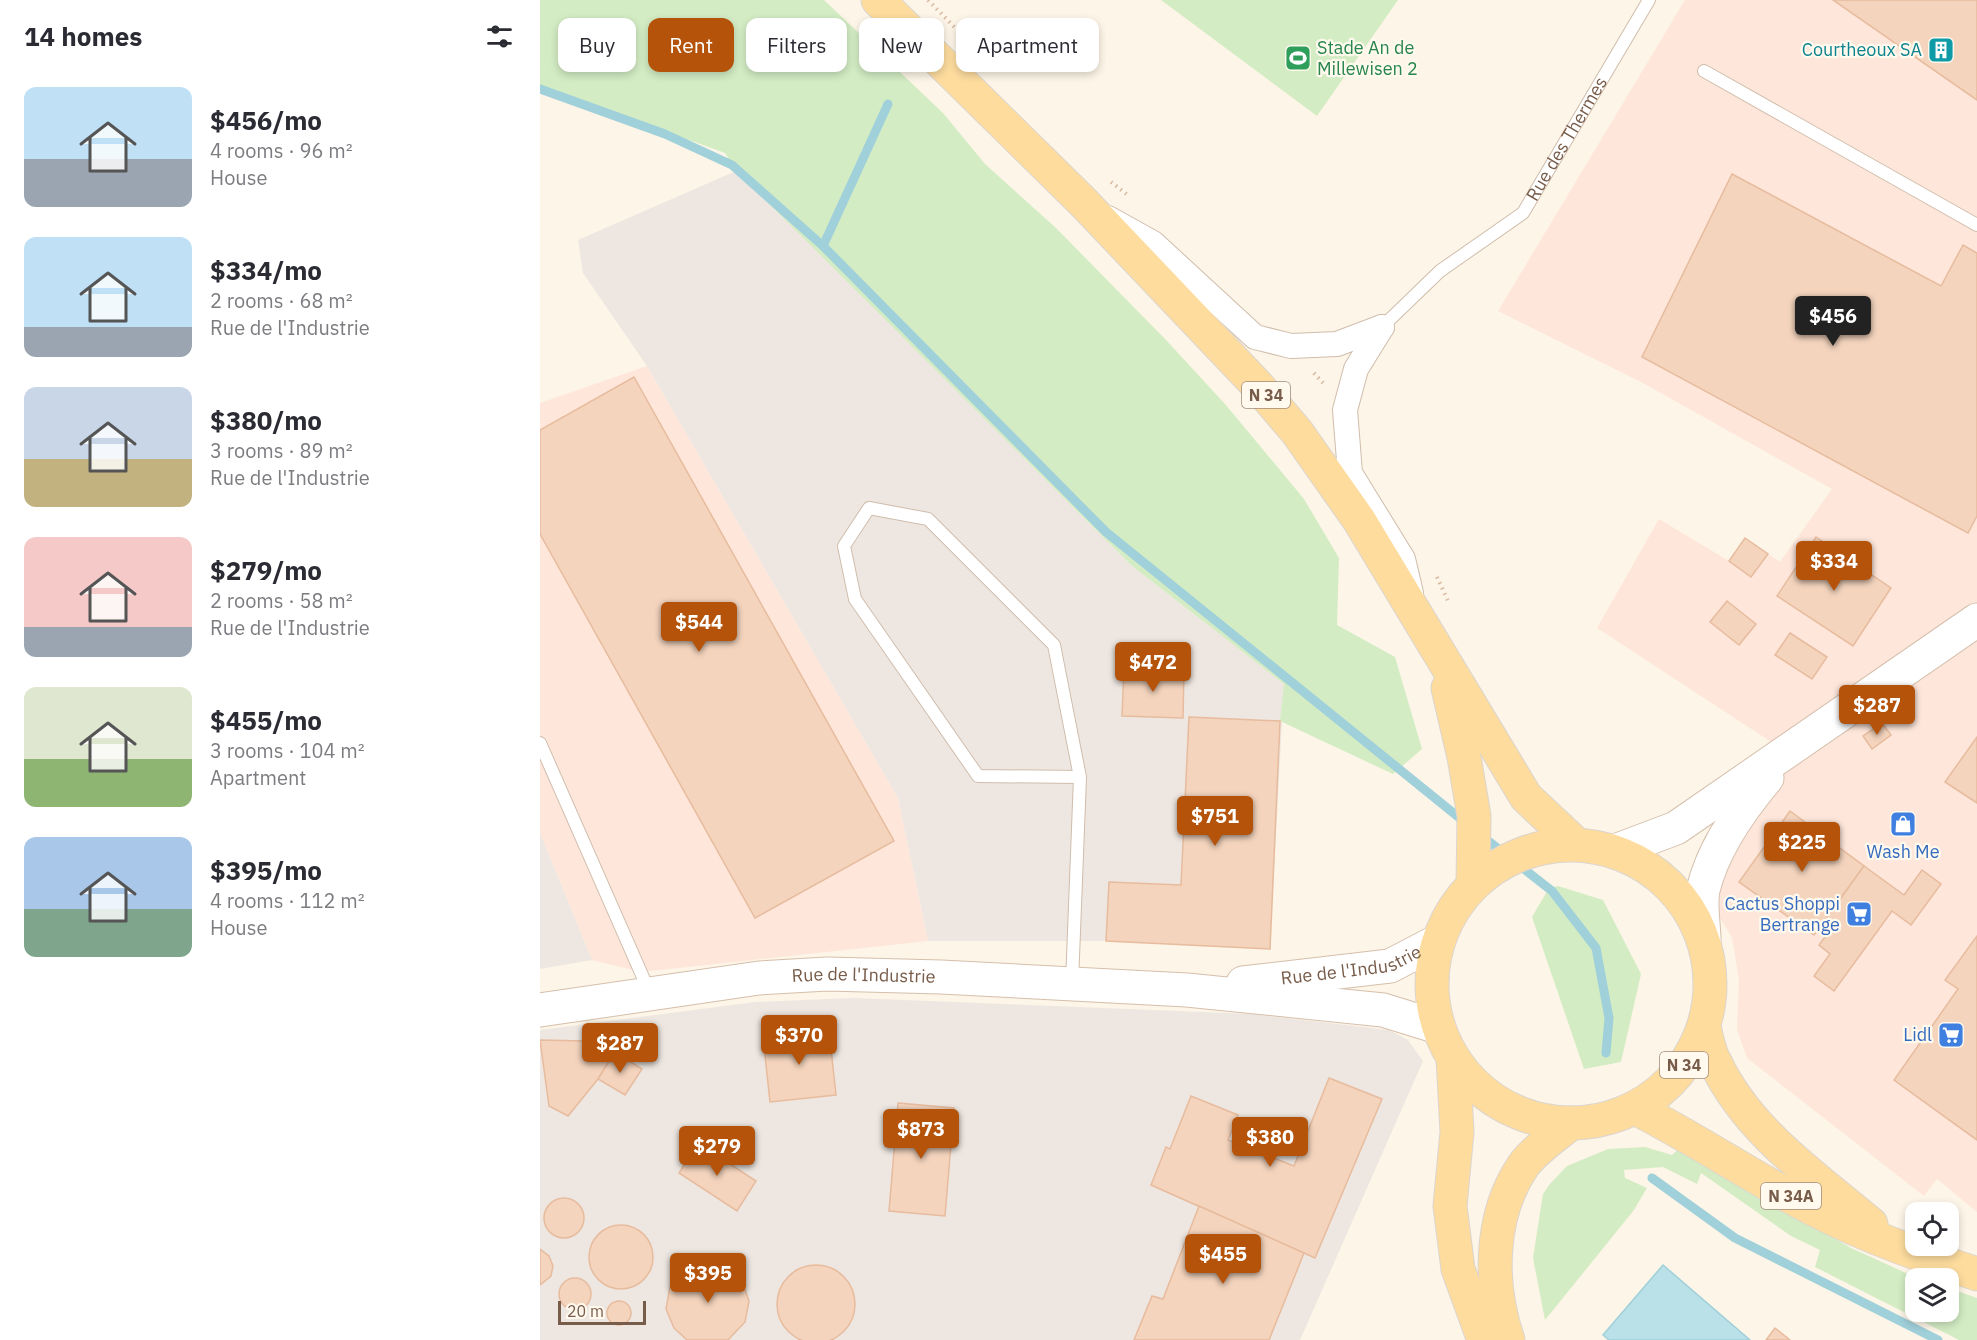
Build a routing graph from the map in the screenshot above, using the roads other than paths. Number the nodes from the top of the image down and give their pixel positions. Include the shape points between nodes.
1 (878, 0) edge
2 (1649, 0) edge
3 (1704, 71) dead end
4 (1084, 204) junction
5 (1977, 225) edge
6 (1382, 327) junction
7 (1414, 611) junction
8 (1977, 620) edge
9 (1441, 660) junction
10 (540, 743) edge
11 (1788, 753) junction
12 (1080, 777) junction
13 (1576, 844) junction
14 (1615, 851) junction
15 (1473, 885) junction
16 (1438, 941) junction
17 (1704, 941) junction
18 (1072, 984) junction
19 (1187, 990) junction
20 (650, 992) junction
21 (540, 1010) edge
22 (1438, 1027) junction
23 (1704, 1027) junction
24 (1453, 1058) junction
25 (1635, 1108) junction
26 (1571, 1123) junction
27 (1900, 1249) junction
28 (1977, 1274) edge
29 (1487, 1340) edge
30 (1508, 1340) edge

1 - 4 main road, N 34
2 - 6 lane, Rue des Thermes via 1523,213 1440,271
3 - 5 lane
4 - 6 street, Rue des Thermes via 1153,243 1255,337 1291,346 1337,344
4 - 7 main road, N 34 via 1297,432 1359,520
6 - 7 street, Rue des Thermes via 1356,369 1345,410 1350,473 1403,559
7 - 9 main road, N 34
8 - 11 street
9 - 13 main road, N 34 via 1526,797
9 - 15 main road, N 34 via 1474,816
10 - 20 lane
11 - 14 street via 1677,828
11 - 17 street via 1744,805 1714,856 1703,892
12 - 12 lane via 1054,645 928,519 869,508 844,546 855,600 978,776
12 - 18 lane
13 - 14 main road, N 34
13 - 15 main road, N 34 via 1535,849 1502,863
14 - 17 main road, N 34 via 1654,871 1684,902
15 - 16 main road, N 34 via 1452,911
16 - 19 street, Rue de l'Industrie via 1390,966
16 - 22 main road, N 34 via 1432,984
17 - 23 main road, N 34 via 1711,984
18 - 19 street, Rue de l'Industrie
18 - 20 street, Rue de l'Industrie via 827,974
19 - 22 street, Rue de l'Industrie via 1383,1010
20 - 21 street, Rue de l'Industrie
22 - 24 main road, N 34
23 - 25 main road, N 34 via 1683,1066 1665,1087
23 - 27 main road, N 34A via 1714,1061 1760,1127 1792,1160
24 - 26 main road, N 34 via 1477,1087 1505,1107 1537,1119
24 - 29 main road, N 34 via 1457,1132 1450,1206 1458,1269 1480,1332
25 - 26 main road, N 34 via 1604,1119
25 - 27 main road, N 34A via 1687,1134 1818,1212
26 - 30 main road via 1523,1165 1503,1206 1494,1265
27 - 28 main road, N 34A

